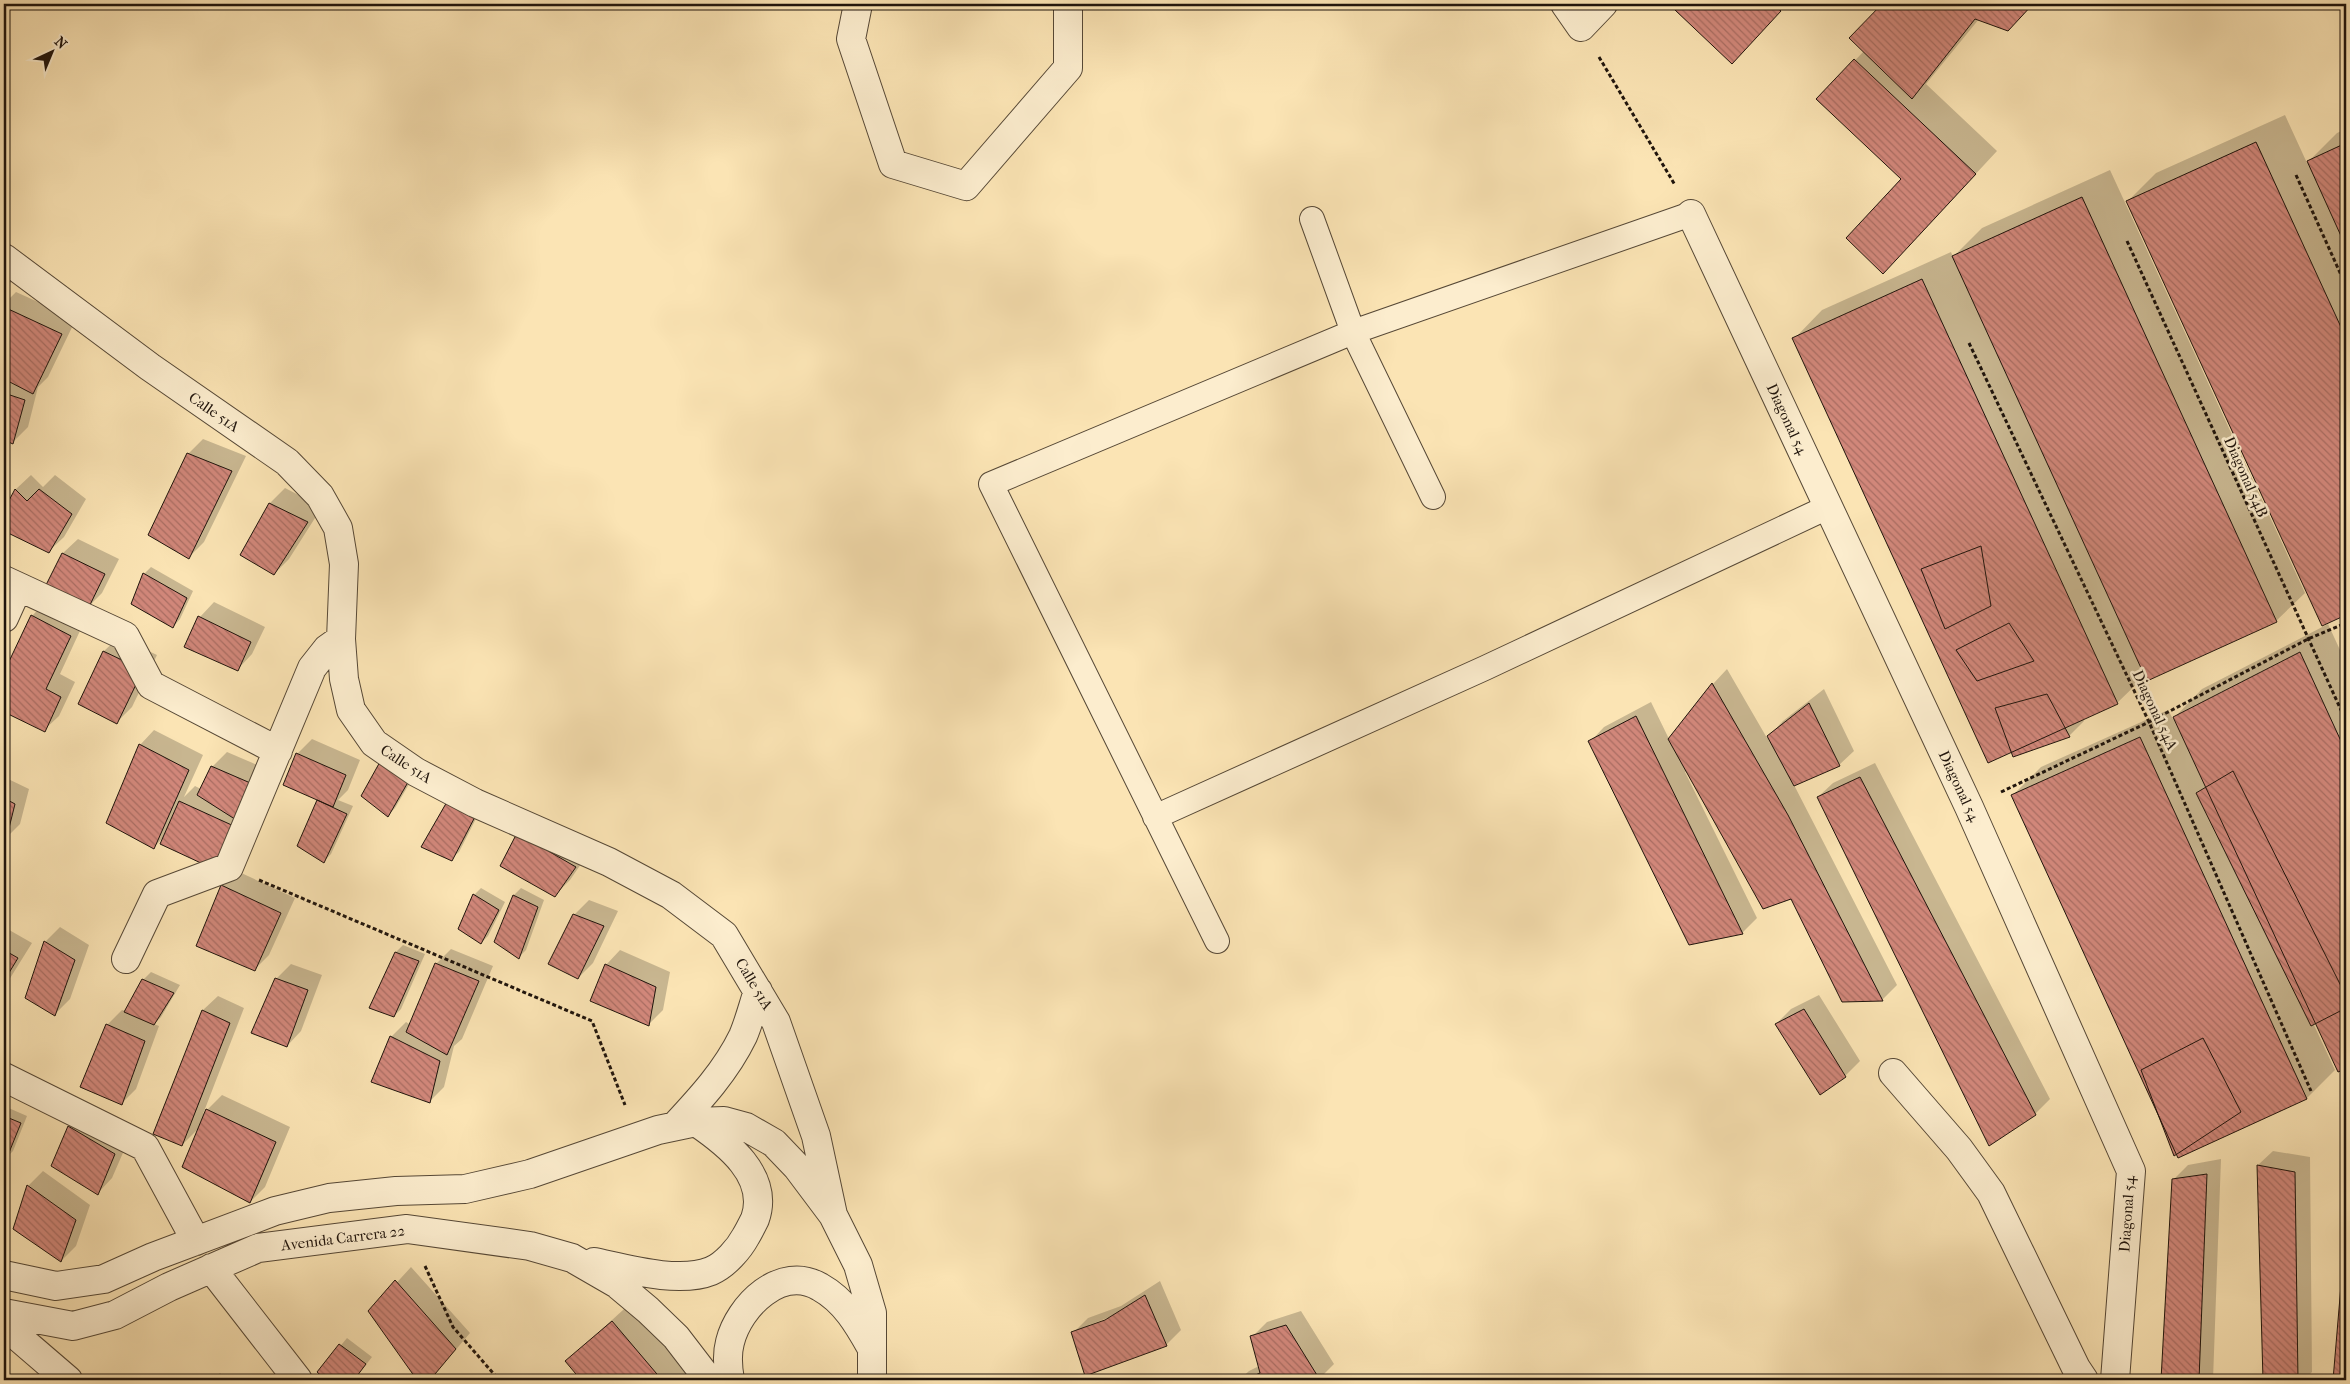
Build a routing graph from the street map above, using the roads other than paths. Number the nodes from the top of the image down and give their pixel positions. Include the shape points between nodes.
1 (858, 4) edge
2 (1068, 4) edge
3 (1565, 4) edge
4 (1603, 4) edge
5 (1692, 214) joint
6 (1312, 220) dead end
7 (4, 258) edge
8 (1353, 332) junction
9 (1433, 497) dead end
10 (1828, 508) junction
11 (11, 584) edge
12 (4, 618) edge
13 (341, 639) junction
14 (278, 750) junction
15 (1155, 817) junction
16 (1217, 941) dead end
17 (126, 959) dead end
18 (758, 991) junction
19 (1893, 1073) dead end
20 (4, 1077) edge
21 (685, 1124) junction
22 (833, 1215) junction
23 (196, 1241) junction
24 (572, 1258) junction
25 (211, 1268) junction
26 (4, 1275) edge
27 (4, 1314) edge
28 (4, 1324) edge
29 (872, 1349) junction
30 (68, 1380) edge
31 (298, 1380) edge
32 (709, 1380) edge
33 (730, 1380) edge
34 (872, 1380) edge
35 (2084, 1380) edge
36 (2115, 1380) edge

1 - 2 street via 851,39 893,164 966,186 1068,68
3 - 4 street via 1581,27
5 - 8 lane
5 - 10 street, Diagonal 54
6 - 8 lane
7 - 13 street, Calle 51A via 150,367 287,462 320,496 338,528 344,564
8 - 9 lane
8 - 15 lane via 991,484
10 - 15 lane
10 - 36 street, Diagonal 54 via 1969,807 2131,1171
11 - 12 street
11 - 14 street via 125,636 151,685
13 - 14 street via 327,649 312,668
13 - 18 street, Calle 51A via 344,679 351,710 374,743 416,772 475,803 609,862 671,895 724,935
14 - 17 street via 229,867 157,894
15 - 16 lane
18 - 21 street via 744,1034 732,1056
18 - 22 street, Calle 51A via 776,1022 816,1136
19 - 35 street via 1959,1149 1991,1193
20 - 23 street via 145,1147
21 - 22 street via 724,1121 746,1127 774,1143 797,1167
21 - 23 street via 658,1130 530,1174 465,1189 396,1191 329,1198 275,1211
21 - 24 street via 717,1136 734,1152 749,1171 757,1194 755,1218 729,1259 711,1271 663,1275
22 - 29 street via 858,1265 872,1313
23 - 26 street via 104,1279 56,1286
24 - 25 street, Avenida Carrera 22 via 530,1246 407,1229 258,1248
24 - 32 street, Avenida Carrera 22 via 617,1284 648,1310 676,1337
25 - 27 street, Avenida Carrera 22 via 115,1315 73,1326
25 - 31 street
28 - 30 street
29 - 33 street via 856,1321 839,1301 819,1286 798,1281 775,1285 756,1298 740,1317 729,1343
29 - 34 street

